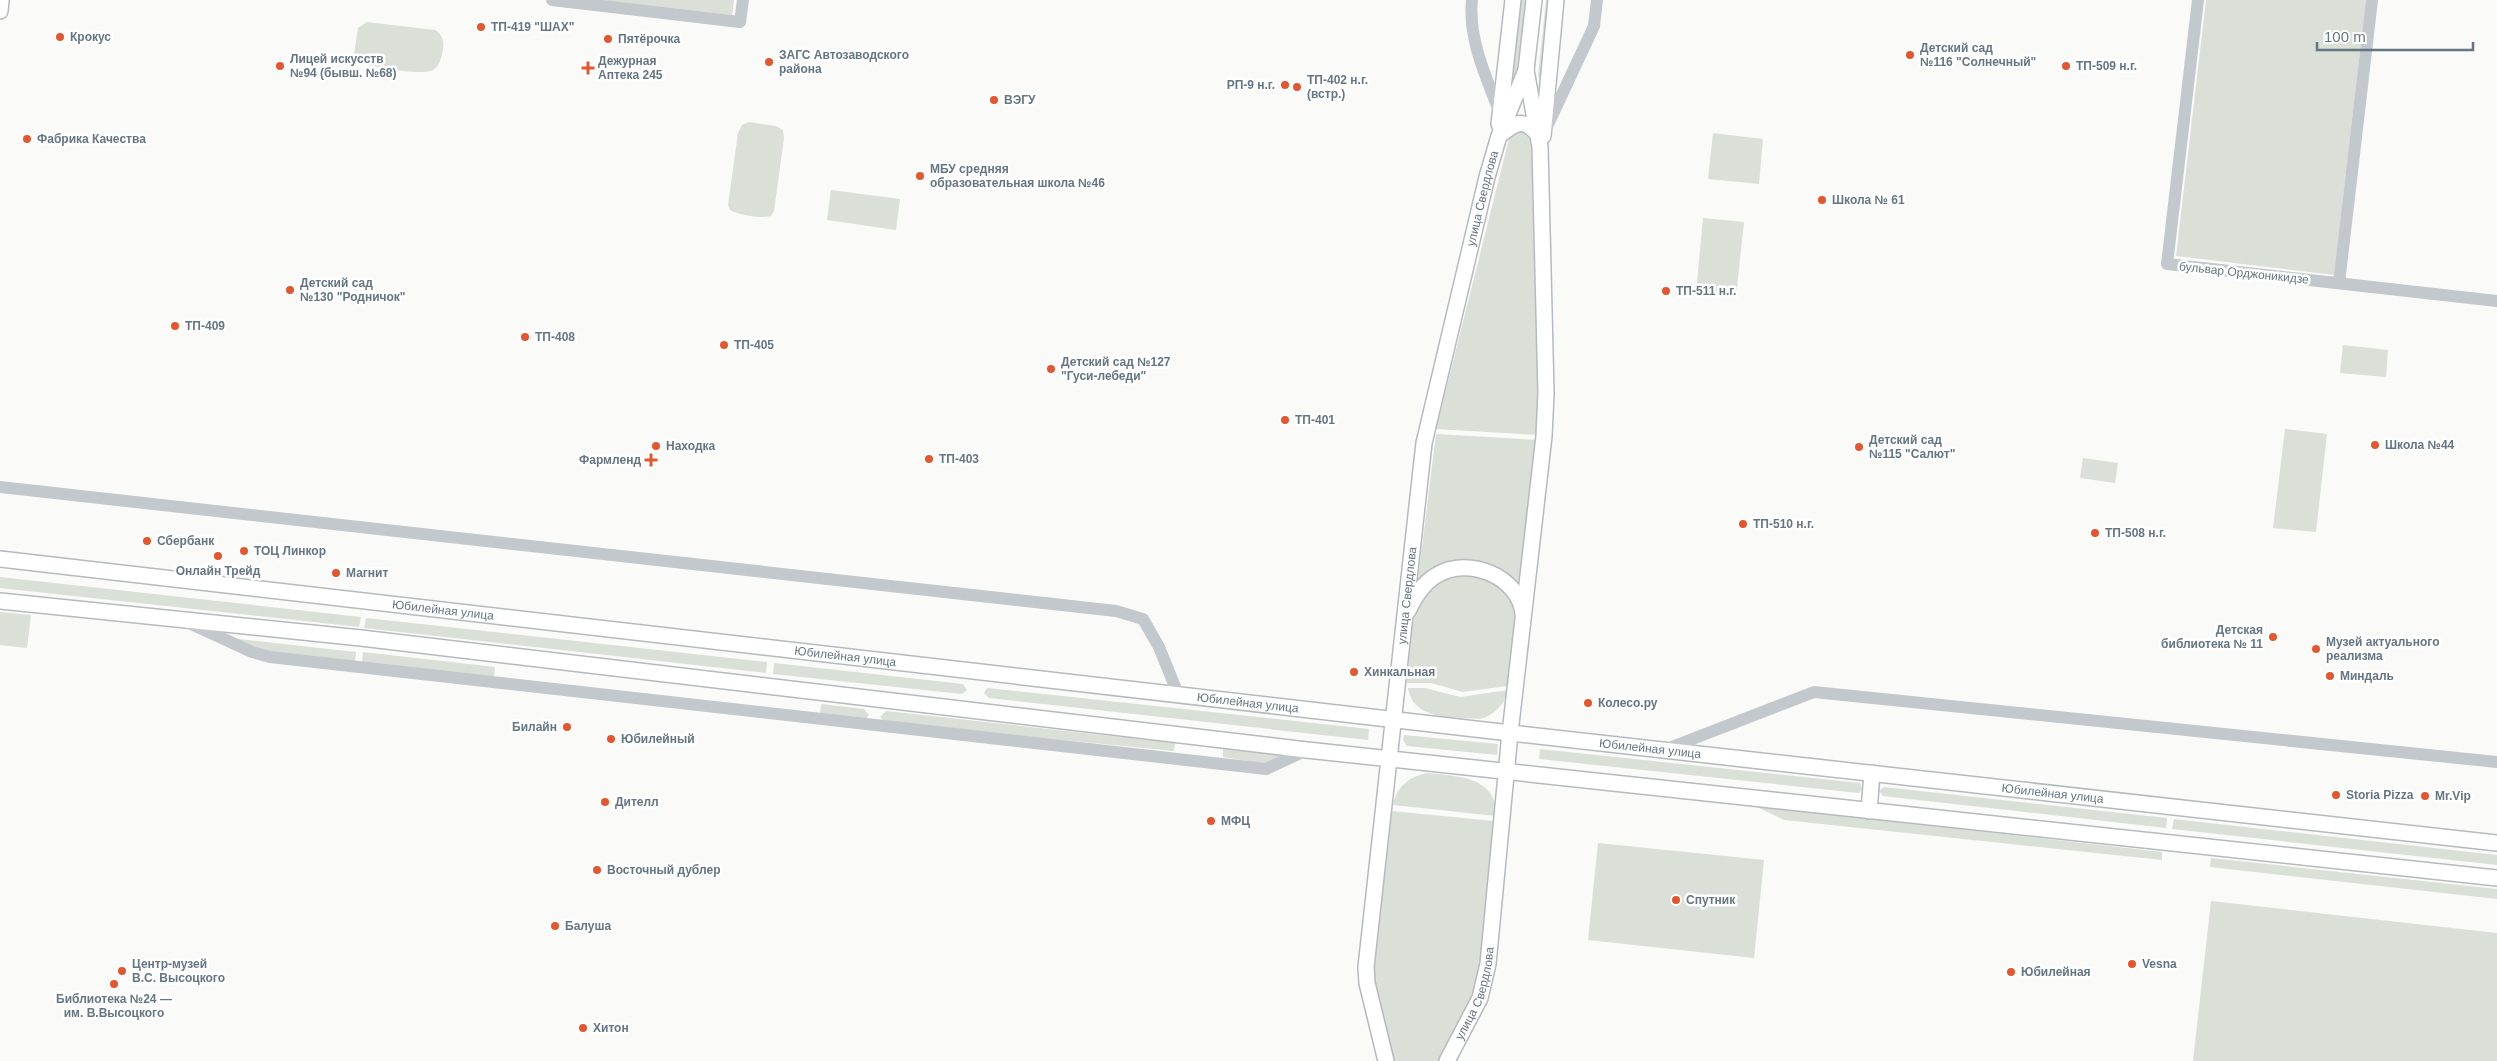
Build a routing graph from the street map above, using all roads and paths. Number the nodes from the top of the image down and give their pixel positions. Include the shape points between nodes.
1 (1, 0) edge
2 (559, 0) edge
3 (743, 0) edge
4 (1472, 0) edge
5 (1513, 0) edge
6 (1534, 0) edge
7 (1556, 0) edge
8 (1597, 0) edge
9 (2198, 0) edge
10 (2372, 0) edge
11 (0, 11) edge
12 (1526, 70) junction
13 (1500, 113) junction
14 (1499, 136) junction
15 (1541, 139) junction
16 (2339, 283) junction
17 (2497, 301) edge
18 (0, 487) edge
19 (0, 559) edge
20 (0, 600) edge
21 (176, 617) junction
22 (1404, 618) junction
23 (1524, 623) junction
24 (1178, 694) junction
25 (1392, 718) junction
26 (1510, 733) junction
27 (1307, 750) junction
28 (1664, 750) junction
29 (1387, 759) junction
30 (2497, 762) edge
31 (1507, 772) junction
32 (1872, 773) junction
33 (1869, 811) junction
34 (2497, 843) edge
35 (2497, 878) edge
36 (1386, 1061) edge
37 (1447, 1061) edge

1 - 11 main road
2 - 3 street via 740,22
4 - 13 street via 1470,16 1478,55
5 - 13 main road, улица Свердлова
6 - 12 main road, улица Свердлова
7 - 15 main road, улица Свердлова
8 - 15 street via 1594,26
9 - 16 street, бульвар Орджоникидзе via 2167,264
10 - 16 street
12 - 14 main road, улица Свердлова
12 - 15 main road, улица Свердлова
13 - 14 main road, улица Свердлова
14 - 15 main road via 1514,124 1522,123 1531,126
14 - 22 main road, улица Свердлова via 1424,443
15 - 23 main road, улица Свердлова via 1545,428
16 - 17 street, бульвар Орджоникидзе
18 - 24 street via 1116,611 1143,619 1159,646
19 - 24 main road, Юбилейная улица
20 - 21 main road
21 - 27 main road
21 - 27 street via 270,657 1266,769
22 - 23 main road via 1425,584 1438,574 1454,568 1467,568 1484,571 1510,587 1519,599
22 - 25 main road, улица Свердлова
23 - 26 main road, улица Свердлова
24 - 25 main road, Юбилейная улица
25 - 26 main road, Юбилейная улица
25 - 29 main road, улица Свердлова
26 - 28 main road, Юбилейная улица
26 - 31 main road, улица Свердлова
27 - 29 main road
28 - 30 street via 1814,692
28 - 32 main road, Юбилейная улица
29 - 31 main road
29 - 36 main road, улица Свердлова via 1366,967
31 - 33 main road
31 - 37 main road, улица Свердлова via 1485,982
32 - 33 main road
32 - 34 main road, Юбилейная улица
33 - 35 main road

